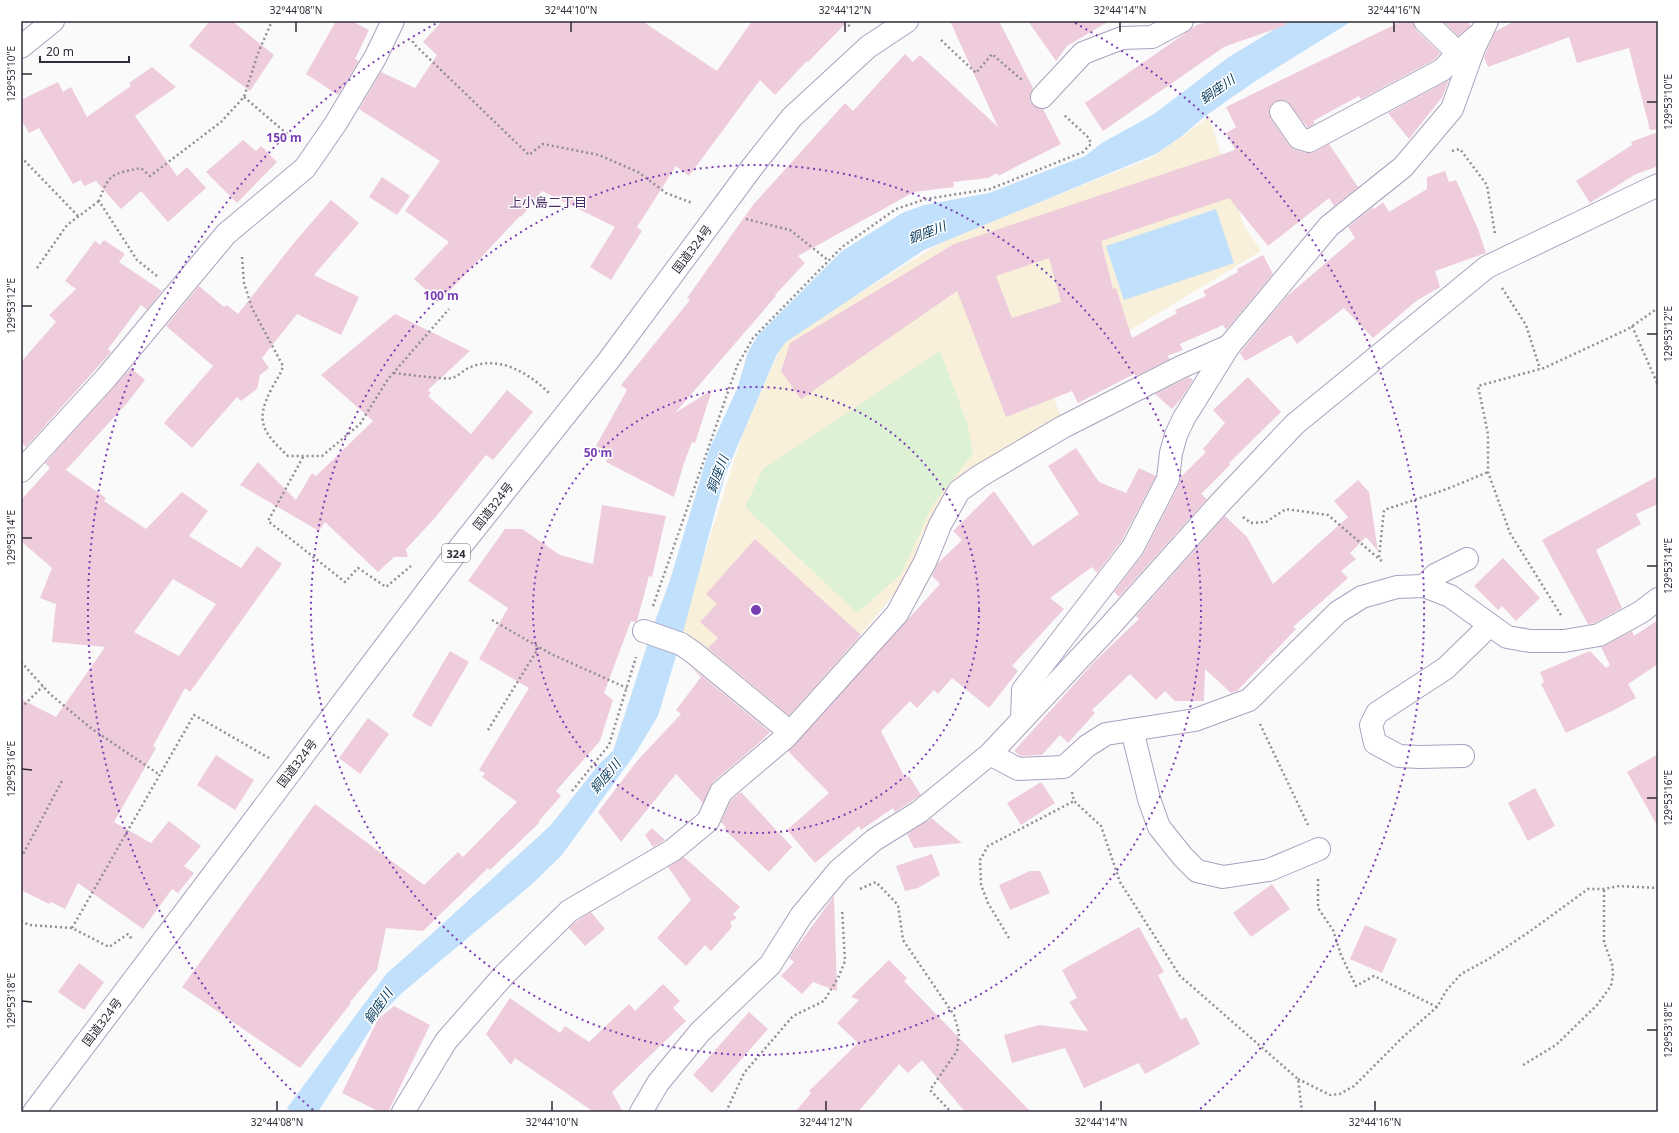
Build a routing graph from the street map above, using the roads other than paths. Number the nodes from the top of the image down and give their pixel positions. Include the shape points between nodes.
1 (53, 21) edge
2 (393, 21) edge
3 (907, 21) edge
4 (1182, 21) edge
5 (1425, 21) edge
6 (1484, 27) edge
7 (21, 47) edge
8 (1458, 53) junction
9 (1042, 97) road end
10 (1281, 112) dead end
11 (1658, 185) edge
12 (1229, 346) junction
13 (21, 471) edge
14 (1467, 559) dead end
15 (1414, 586) junction
16 (1658, 599) edge
17 (1490, 625) junction
18 (648, 632) road end
19 (1022, 719) junction
20 (1132, 730) junction
21 (790, 732) junction
22 (990, 754) junction
23 (1463, 756) dead end
24 (1319, 849) road end
25 (420, 1085) junction
26 (34, 1112) edge
27 (403, 1112) edge
28 (420, 1112) edge
29 (641, 1112) edge

1 - 7 main road
2 - 13 main road via 375,58 305,168 226,234 106,378
3 - 26 main road, 国道324号 / 324 via 868,46 792,117 609,360 461,546
4 - 9 main road via 1152,37 1122,38 1082,53
5 - 8 main road
6 - 8 main road
6 - 12 main road via 1452,109 1408,161 1330,226
8 - 10 main road via 1442,70 1309,142 1299,138
11 - 19 main road via 1495,263 1295,424
12 - 19 main road via 1184,418 1171,454 1168,479 1133,547 1023,690
12 - 21 main road via 1181,367 1063,427 959,491 897,614
14 - 15 main road
15 - 17 main road via 1450,596
15 - 20 main road via 1397,587 1362,597 1338,612 1249,700 1195,720
16 - 17 main road via 1641,612 1598,636 1579,639 1530,641 1507,637
17 - 23 main road via 1446,668 1377,713 1371,726 1375,744 1399,756
18 - 21 main road via 681,644 694,653
19 - 22 main road
20 - 22 main road via 1106,734 1087,746 1064,767 1018,769
20 - 24 main road via 1148,799 1159,827 1183,858 1197,871 1223,877 1269,870
21 - 25 main road via 721,792 708,821 673,850 569,911 504,975 446,1041
22 - 29 main road via 919,812 874,840 839,870 801,916 770,965 700,1032 658,1083
25 - 27 main road
25 - 28 main road

